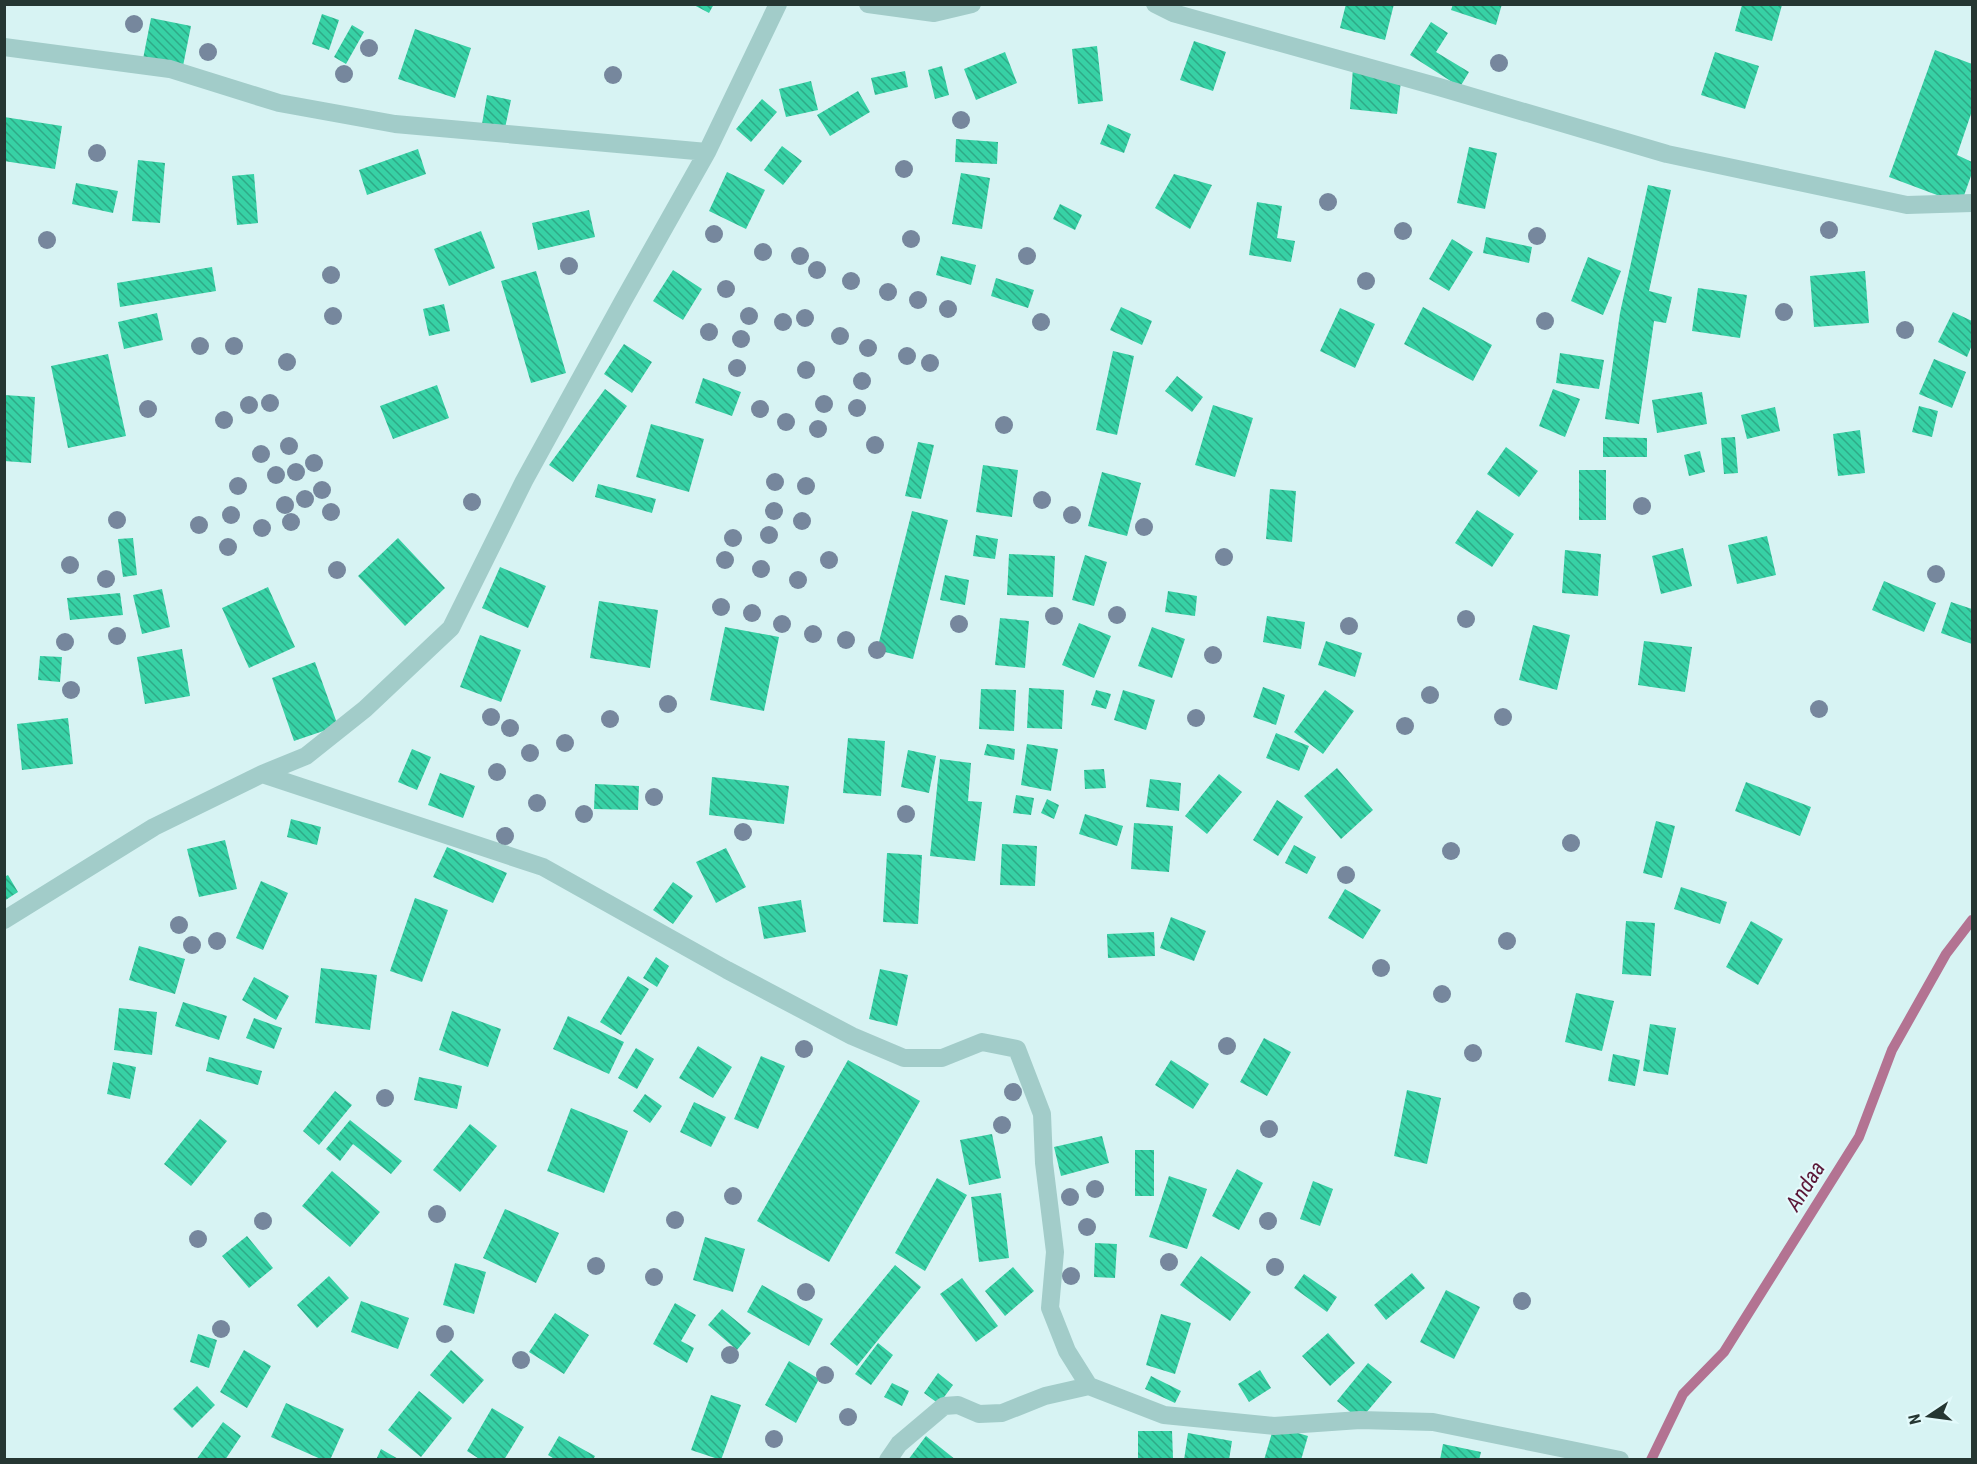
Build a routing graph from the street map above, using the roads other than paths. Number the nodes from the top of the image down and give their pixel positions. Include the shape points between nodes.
1 (778, 4) edge
2 (868, 4) edge
3 (972, 4) edge
4 (1155, 4) edge
5 (4, 47) edge
6 (707, 152) junction
7 (1972, 203) edge
8 (262, 774) junction
9 (4, 920) edge
10 (1089, 1386) junction
11 (888, 1460) edge
12 (1620, 1460) edge

1 - 6 street
2 - 3 street via 934,13
4 - 7 street via 1173,13 1667,153 1906,205
5 - 6 street via 170,69 279,103 395,124
6 - 8 street via 524,481 451,628 365,709 306,756
8 - 9 street via 154,827
8 - 10 street via 543,867 727,970 852,1036 904,1058 942,1058 982,1042 1017,1049 1042,1114 1055,1252 1050,1308 1067,1351
10 - 11 street via 1045,1396 1002,1413 979,1414 958,1405 944,1406 899,1444
10 - 12 street via 1164,1415 1274,1426 1360,1420 1433,1422

